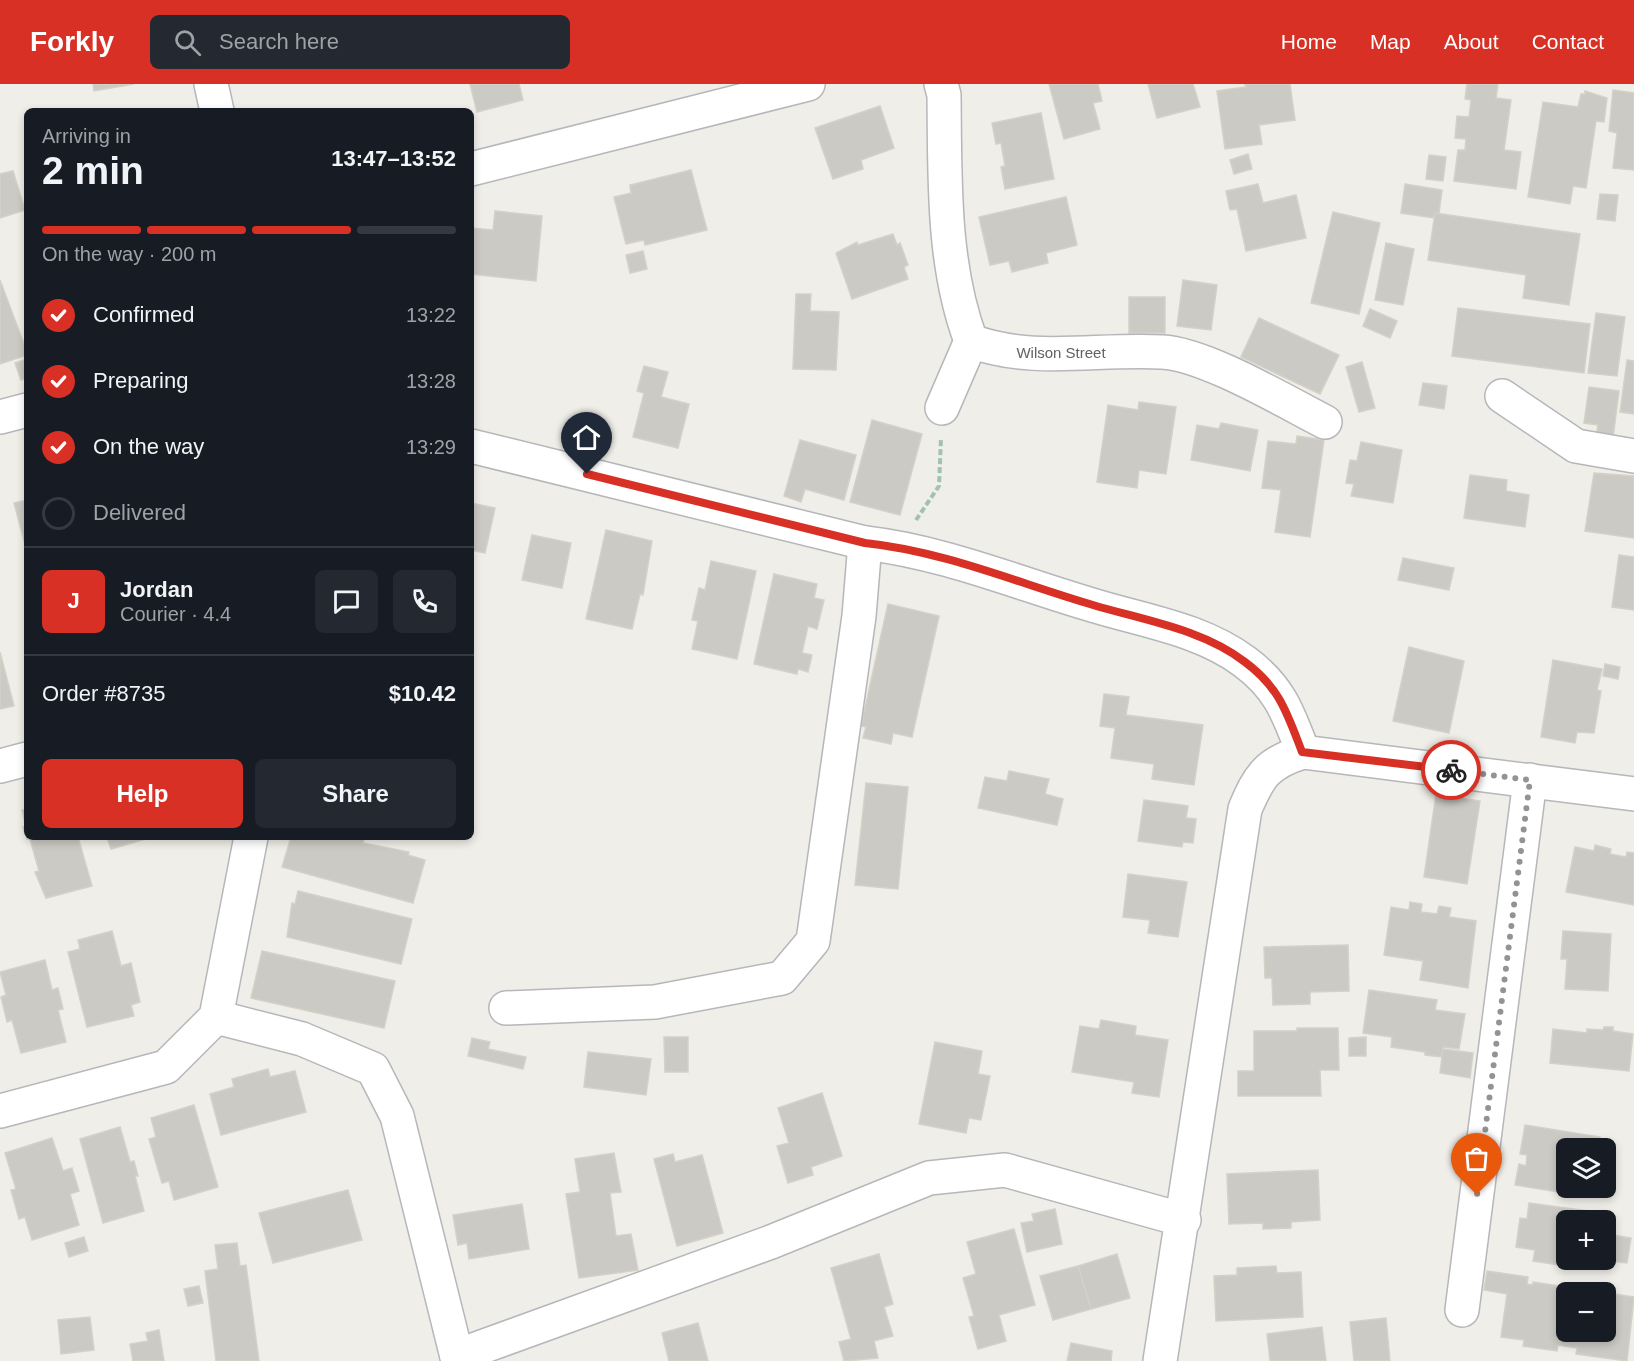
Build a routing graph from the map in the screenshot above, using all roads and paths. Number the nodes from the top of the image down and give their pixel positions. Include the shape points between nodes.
1 (211, 84) edge
2 (808, 84) edge
3 (941, 84) edge
4 (216, 108) edge
5 (474, 168) edge
6 (971, 341) junction
7 (1502, 396) dead end
8 (942, 408) joint
9 (24, 411) edge
10 (0, 417) edge
11 (1325, 422) dead end
12 (474, 447) edge
13 (1634, 456) edge
14 (865, 543) junction
15 (907, 548) junction
16 (1302, 752) junction
17 (24, 760) edge
18 (0, 766) edge
19 (1530, 780) junction
20 (1634, 794) edge
21 (250, 840) edge
22 (506, 1008) dead end
23 (216, 1017) junction
24 (0, 1111) edge
25 (1184, 1220) junction
26 (1462, 1310) dead end
27 (458, 1358) edge
28 (1160, 1361) edge

1 - 4 street
2 - 5 street
3 - 6 street via 945,203 958,307
6 - 8 street
6 - 11 street, Wilson Street via 994,350 1025,354 1164,352 1197,359
7 - 13 street via 1576,446
8 - 15 path via 939,486 916,518
9 - 10 street
12 - 14 street
14 - 15 street
14 - 22 street via 859,616 813,941 782,978 655,1002
15 - 16 street via 1188,632 1245,661 1282,699
16 - 19 street
16 - 25 street via 1278,760 1257,780 1245,809
17 - 18 street
19 - 20 street
19 - 26 street
21 - 23 street
23 - 24 street via 166,1067
23 - 27 street via 302,1039 373,1069 397,1116
25 - 27 street via 1005,1170 929,1178 771,1242
25 - 28 street

